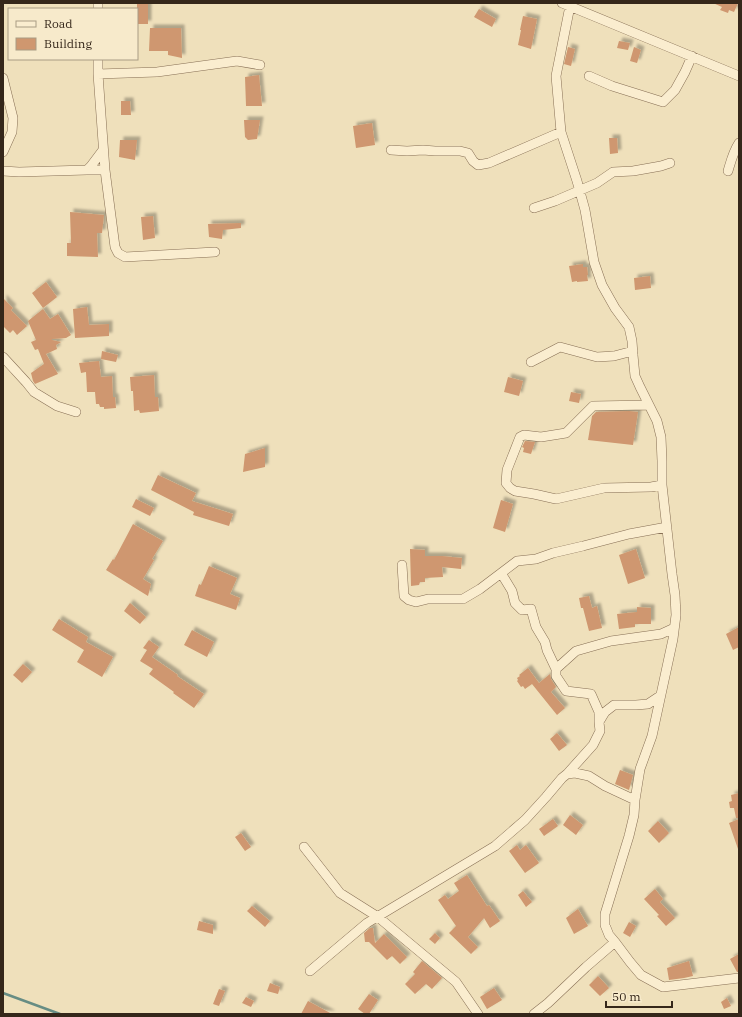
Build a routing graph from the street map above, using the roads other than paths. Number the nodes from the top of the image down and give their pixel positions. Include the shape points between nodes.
1 (566, 5) edge
2 (692, 56) junction
3 (98, 60) edge
4 (260, 65) dead end
5 (98, 74) junction
6 (589, 76) dead end
7 (739, 76) edge
8 (3, 78) edge
9 (561, 132) junction
10 (739, 144) edge
11 (104, 150) junction
12 (391, 150) dead end
13 (3, 152) edge
14 (670, 163) dead end
15 (87, 170) junction
16 (105, 170) junction
17 (3, 171) edge
18 (728, 171) dead end
19 (580, 190) junction
20 (534, 208) dead end
21 (215, 252) dead end
22 (632, 351) junction
23 (3, 357) edge
24 (531, 362) dead end
25 (649, 405) junction
26 (76, 412) dead end
27 (662, 485) junction
28 (667, 527) junction
29 (402, 565) dead end
30 (501, 573) junction
31 (674, 628) junction
32 (556, 669) junction
33 (660, 696) junction
34 (599, 722) junction
35 (567, 774) junction
36 (636, 800) junction
37 (304, 846) dead end
38 (378, 917) junction
39 (615, 942) junction
40 (310, 971) dead end
41 (739, 978) edge
42 (478, 1014) edge
43 (534, 1014) edge

1 - 2 street
1 - 9 street via 556,76
2 - 6 street via 674,90 663,102
2 - 7 street
3 - 5 street
4 - 5 street via 237,61 157,72
5 - 11 street
8 - 13 street via 13,118 12,132
9 - 12 street via 489,163 478,165 468,153 460,151
9 - 19 street
10 - 18 street
11 - 15 street
11 - 16 street
14 - 19 street via 633,171 613,172
15 - 16 street
15 - 17 street
16 - 21 street via 115,247 118,253 126,258
19 - 20 street
19 - 22 street via 594,262 602,285 629,327
22 - 24 street via 598,357 560,347
22 - 25 street via 635,376
23 - 26 street via 34,392 57,406
25 - 27 street via 661,437
25 - 27 street via 593,406 566,433 520,437 507,470 506,483 515,491 556,499 604,488
27 - 28 street
28 - 30 street via 629,534 536,559 517,561
28 - 31 street via 675,594
29 - 30 street via 404,596 416,602 428,599 463,599
30 - 32 street via 512,591 515,603 522,610 530,609
31 - 32 street via 661,634 611,641 576,651
31 - 33 street
32 - 34 street via 556,676 566,691 591,694 599,712
33 - 34 street via 648,704 614,705 605,712
33 - 36 street via 652,736 640,769
34 - 35 street via 600,731 593,745
35 - 36 street via 589,776
35 - 38 street via 525,820 495,846
36 - 39 street via 629,836 605,914 605,925
37 - 38 street via 340,893
38 - 40 street
38 - 42 street via 456,982
39 - 41 street via 641,975 663,987
39 - 43 street

